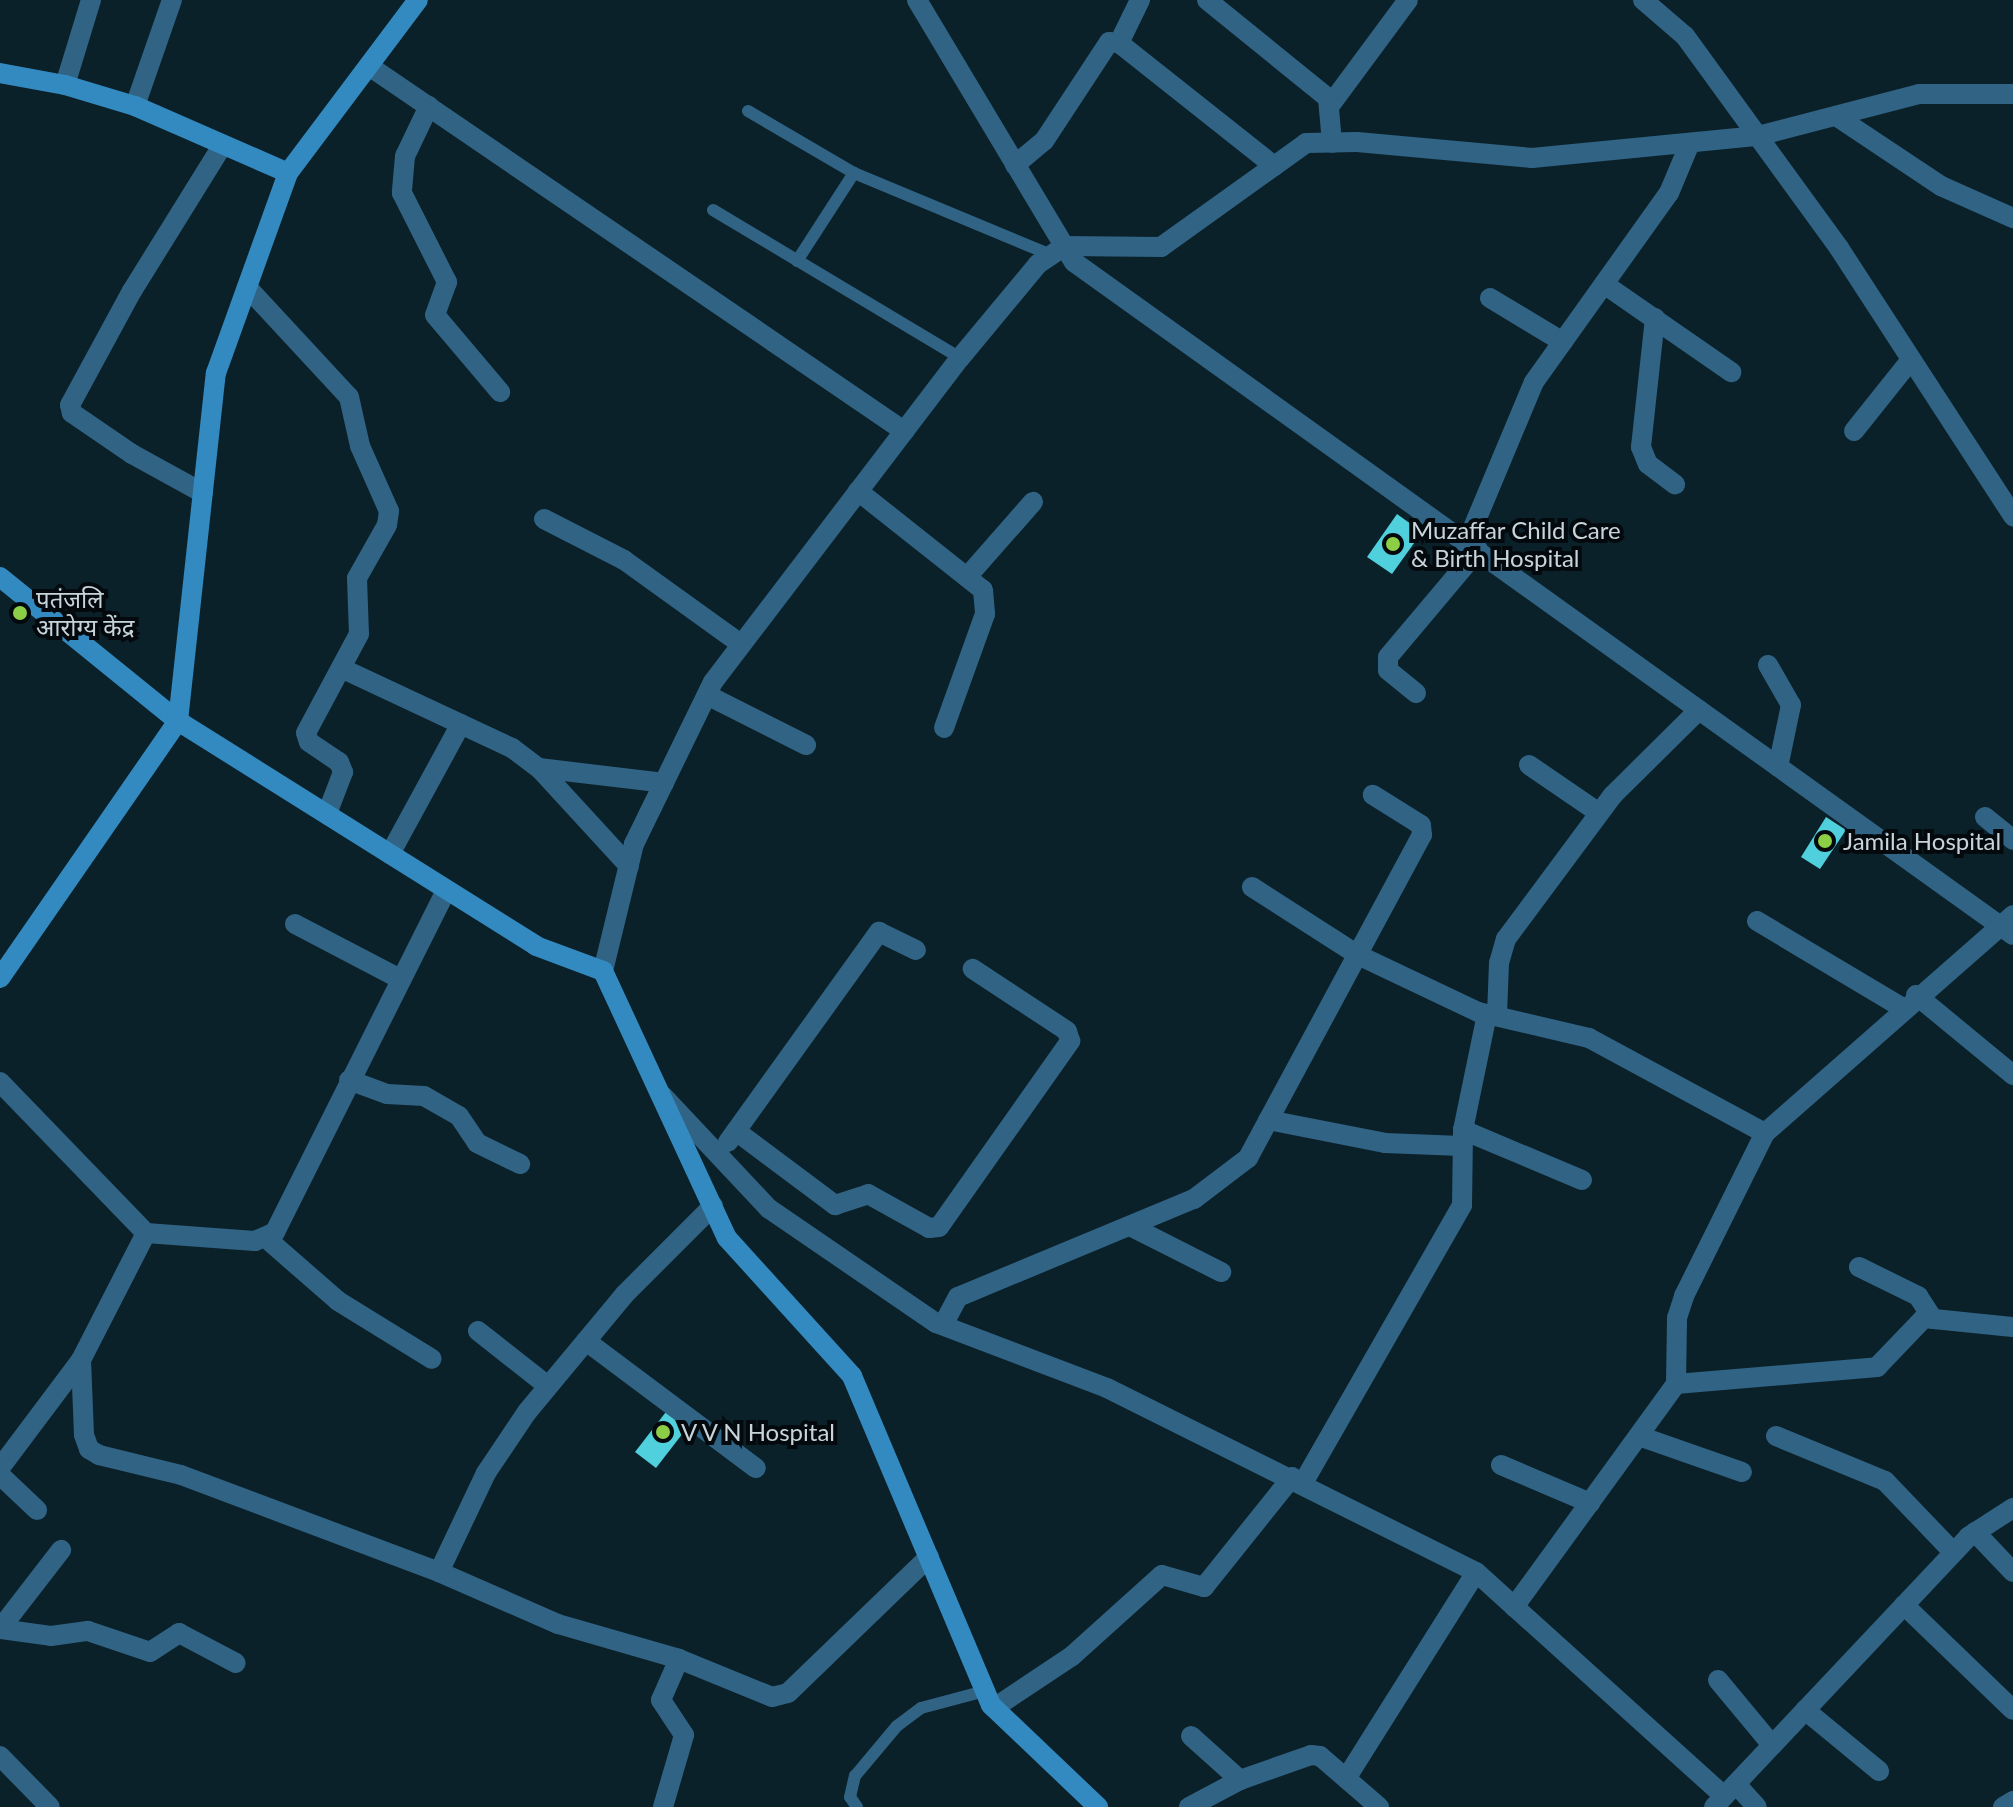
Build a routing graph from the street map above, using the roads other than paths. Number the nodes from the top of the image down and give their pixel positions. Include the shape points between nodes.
1 (91, 0) edge
2 (172, 0) edge
3 (418, 0) edge
4 (917, 0) edge
5 (1140, 0) edge
6 (1207, 0) edge
7 (1408, 0) edge
8 (1643, 0) edge
9 (1119, 43) junction
10 (369, 66) junction
11 (0, 73) edge
12 (65, 85) junction
13 (2013, 94) edge
14 (1331, 104) junction
15 (135, 106) junction
16 (429, 106) junction
17 (748, 111) dead end
18 (1836, 116) junction
19 (1758, 136) junction
20 (1332, 143) junction
21 (1690, 143) junction
22 (222, 146) junction
23 (1015, 165) junction
24 (1274, 166) junction
25 (288, 173) junction
26 (854, 173) junction
27 (713, 210) dead end
28 (2013, 218) edge
29 (1058, 251) junction
30 (797, 261) junction
31 (1604, 284) junction
32 (247, 287) junction
33 (1490, 298) dead end
34 (1655, 318) junction
35 (1563, 342) junction
36 (960, 358) junction
37 (1909, 362) junction
38 (1731, 372) dead end
39 (500, 392) dead end
40 (904, 431) junction
41 (1854, 431) dead end
42 (1675, 484) dead end
43 (858, 491) junction
44 (203, 493) junction
45 (1033, 502) dead end
46 (2013, 516) edge
47 (544, 519) dead end
48 (1473, 546) junction
49 (0, 577) edge
50 (967, 577) junction
51 (741, 644) junction
52 (1768, 665) dead end
53 (341, 668) junction
54 (1416, 693) dead end
55 (707, 695) junction
56 (1699, 710) junction
57 (178, 721) junction
58 (461, 724) junction
59 (944, 728) dead end
60 (806, 745) dead end
61 (1529, 765) dead end
62 (1778, 767) junction
63 (539, 768) junction
64 (664, 783) junction
65 (1373, 795) dead end
66 (1599, 813) junction
67 (327, 814) junction
68 (1985, 817) dead end
69 (2013, 840) edge
70 (390, 854) junction
71 (629, 866) junction
72 (1252, 887) dead end
73 (446, 890) junction
74 (1757, 921) dead end
75 (295, 924) dead end
76 (2008, 926) edge
77 (916, 950) dead end
78 (1358, 955) junction
79 (973, 969) dead end
80 (603, 971) junction
81 (0, 978) edge
82 (400, 979) junction
83 (1909, 1002) junction
84 (1492, 1015) junction
85 (2013, 1075) edge
86 (349, 1080) junction
87 (0, 1082) edge
88 (658, 1090) junction
89 (1268, 1120) junction
90 (736, 1131) junction
91 (1765, 1133) junction
92 (1462, 1138) junction
93 (718, 1155) junction
94 (520, 1164) dead end
95 (1582, 1180) dead end
96 (713, 1206) junction
97 (1132, 1227) junction
98 (146, 1233) junction
99 (267, 1239) junction
100 (1859, 1267) dead end
101 (1221, 1272) dead end
102 (1933, 1319) junction
103 (943, 1325) junction
104 (2013, 1327) edge
105 (478, 1331) dead end
106 (586, 1341) junction
107 (432, 1359) dead end
108 (81, 1360) junction
109 (1676, 1384) junction
110 (548, 1386) junction
111 (1639, 1436) junction
112 (1776, 1436) dead end
113 (1501, 1465) dead end
114 (0, 1468) edge
115 (756, 1468) dead end
116 (1742, 1472) dead end
117 (0, 1475) edge
118 (1297, 1480) junction
119 (1590, 1503) junction
120 (2013, 1508) edge
121 (37, 1510) dead end
122 (1975, 1532) junction
123 (61, 1550) dead end
124 (1953, 1552) junction
125 (929, 1557) junction
126 (439, 1572) junction
127 (1476, 1572) junction
128 (2013, 1572) edge
129 (1904, 1605) junction
130 (1514, 1607) junction
131 (0, 1629) edge
132 (679, 1659) junction
133 (236, 1663) dead end
134 (1718, 1680) dead end
135 (990, 1700) junction
136 (1805, 1710) junction
137 (2013, 1710) edge
138 (1191, 1736) dead end
139 (1772, 1745) junction
140 (0, 1756) edge
141 (1879, 1771) dead end
142 (1347, 1777) junction
143 (1240, 1780) junction
144 (1725, 1796) edge
145 (2013, 1801) edge
146 (50, 1807) edge
147 (663, 1807) edge
148 (857, 1807) edge
149 (1098, 1807) edge
150 (1189, 1807) edge
151 (1379, 1807) edge
152 (1757, 1807) edge
153 (2003, 1807) edge

1 - 12 street
2 - 15 street
3 - 10 street
4 - 23 street
5 - 9 street
6 - 14 street
7 - 14 street
8 - 19 street via 1685,36
9 - 23 street via 1104,44 1044,141
9 - 24 street
10 - 16 street
10 - 25 street
11 - 12 street
12 - 15 street
13 - 18 street via 1919,94
14 - 20 street
15 - 22 street
16 - 39 street via 405,156 402,193 447,282 435,315
16 - 40 street
17 - 26 lane
18 - 19 street
18 - 28 street via 1941,186
19 - 21 street
19 - 37 street via 1839,248
20 - 21 street via 1532,158
20 - 24 street via 1306,143
21 - 31 street via 1669,193
22 - 25 street
22 - 44 street via 132,291 70,405 72,413 132,454
23 - 29 street
24 - 29 street via 1161,247
25 - 32 street
26 - 29 lane
26 - 30 lane
27 - 30 lane
29 - 36 street via 1038,264
29 - 48 street
30 - 36 lane
31 - 34 street
31 - 35 street
32 - 44 street via 216,373
32 - 53 street via 349,397 360,446 389,511 387,525 357,578 359,634
33 - 35 street
34 - 38 street
34 - 42 street via 1641,447 1648,464
35 - 48 street via 1516,418
36 - 40 street
37 - 41 street
37 - 46 street
40 - 43 street
43 - 50 street
43 - 51 street
44 - 57 street
45 - 50 street
47 - 51 street via 637,568
48 - 54 street via 1388,657 1388,670
48 - 56 street
49 - 57 street
50 - 59 street via 983,590 985,614
51 - 55 street
52 - 62 street via 1791,705
53 - 58 street
53 - 67 street via 306,733 309,742 339,762 343,772
55 - 60 street
55 - 64 street
56 - 62 street
56 - 66 street
57 - 67 street
57 - 81 street
58 - 63 street via 512,748
58 - 70 street
61 - 66 street
62 - 76 street
63 - 64 street
63 - 71 street
64 - 71 street
65 - 78 street via 1422,829
66 - 84 street via 1506,939
67 - 70 street
68 - 69 street
70 - 73 street
71 - 80 street
72 - 78 street
73 - 80 street via 536,946
73 - 82 street
74 - 83 street
75 - 82 street
76 - 83 street
77 - 90 street via 879,932
78 - 84 street
78 - 89 street
79 - 90 street via 1067,1031 1070,1041 939,1227 929,1228 868,1194 835,1205
80 - 88 street
82 - 86 street
83 - 85 street
83 - 91 street
84 - 91 street via 1589,1038
84 - 92 street
86 - 94 street via 387,1094 424,1096 459,1116 477,1143
86 - 99 street
87 - 98 street
88 - 93 street
88 - 96 street
89 - 92 street via 1385,1143
89 - 97 street via 1248,1158 1225,1180
90 - 93 street
91 - 109 street via 1684,1296 1677,1318
92 - 95 street
92 - 118 street via 1464,1194 1452,1230
93 - 103 street via 768,1208
96 - 106 street
96 - 125 street via 727,1238 852,1376
97 - 101 street
97 - 103 street via 958,1297
98 - 99 street
98 - 108 street
99 - 107 street via 338,1301
100 - 102 street via 1918,1296
102 - 104 street
102 - 109 street via 1916,1321 1877,1367
103 - 118 street via 1107,1388
105 - 110 street
106 - 110 street
106 - 115 street
108 - 114 street
108 - 126 street via 84,1435 89,1449 99,1455 181,1475
109 - 111 street
110 - 126 street via 486,1473
111 - 116 street
111 - 119 street
112 - 124 street via 1885,1481
113 - 119 street
117 - 121 street
118 - 127 street
118 - 135 street via 1204,1587 1162,1575 1072,1656
119 - 130 street
120 - 122 street
122 - 124 street
122 - 128 street
123 - 131 street
124 - 129 street
125 - 132 street via 788,1693 772,1697
125 - 135 street
126 - 132 street via 558,1624
127 - 130 street
127 - 142 street
129 - 136 street
129 - 137 street
130 - 144 street
131 - 133 street via 51,1636 88,1631 150,1652 179,1633
132 - 147 street via 661,1700 684,1735
134 - 139 street
135 - 148 lane via 921,1708 897,1726 855,1776 850,1797
135 - 149 street
136 - 139 street
136 - 141 street
138 - 143 street
139 - 144 street
140 - 146 street
142 - 143 street via 1311,1755
142 - 151 street
143 - 150 street
144 - 152 street
145 - 153 street

